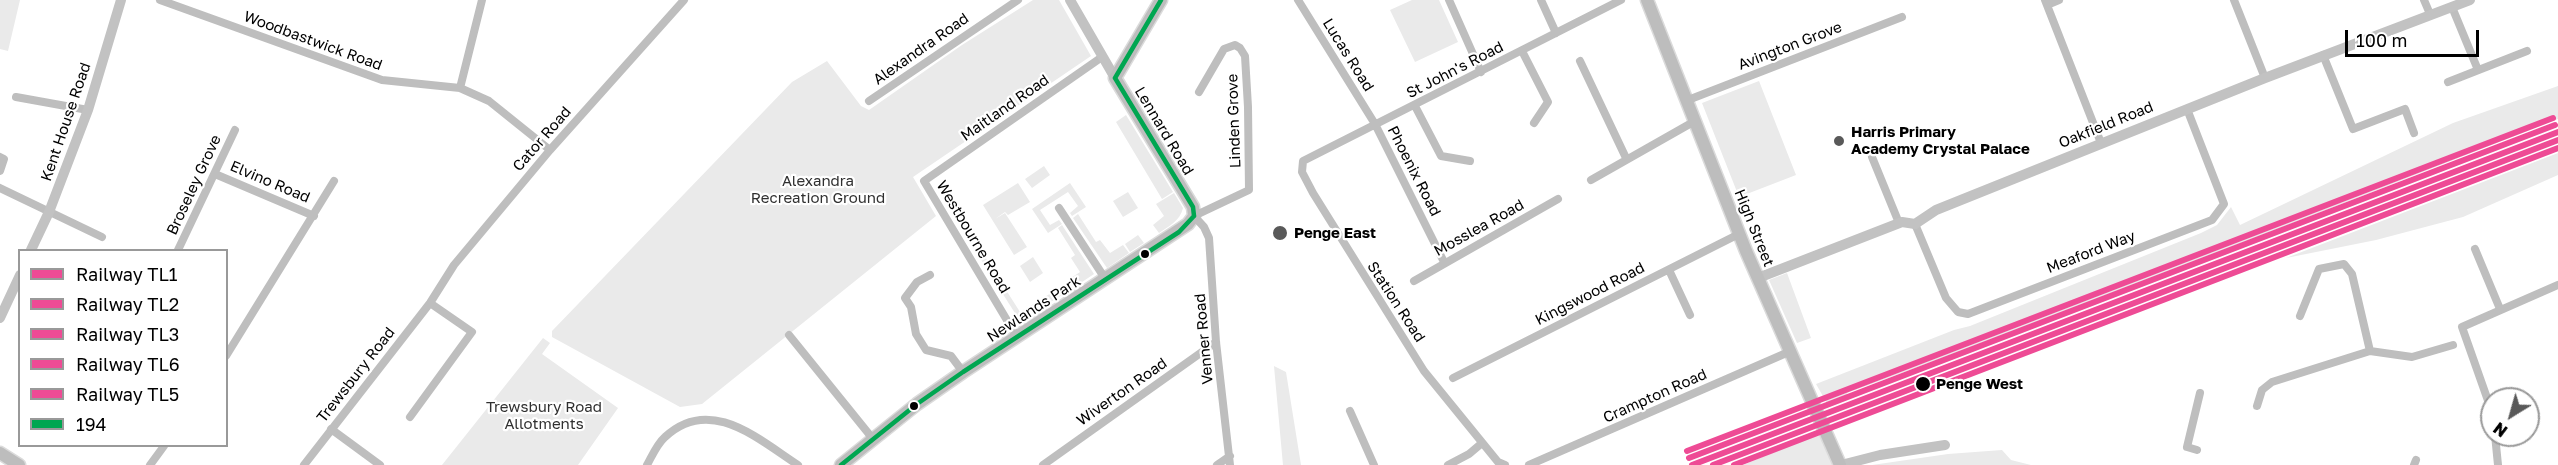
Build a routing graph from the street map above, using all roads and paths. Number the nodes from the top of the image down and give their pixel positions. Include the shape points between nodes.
1 (121, 0) edge
2 (160, 0) edge
3 (482, 0) edge
4 (684, 0) edge
5 (1018, 0) edge
6 (1070, 0) edge
7 (1161, 0) edge
8 (1298, 0) edge
9 (1449, 0) edge
10 (1541, 0) edge
11 (1621, 0) edge
12 (1647, 0) edge
13 (2059, 0) edge
14 (2234, 0) edge
15 (2424, 0) edge
16 (2470, 0) edge
17 (2046, 2) edge
18 (1003, 3) edge
19 (2452, 7) junction
20 (2430, 14) junction
21 (1902, 17) dead end
22 (1556, 33) junction
23 (1522, 51) junction
24 (2527, 51) dead end
25 (2323, 55) junction
26 (1102, 57) junction
27 (1580, 61) dead end
28 (2478, 70) junction
29 (1481, 72) junction
30 (1115, 78) junction
31 (2265, 78) junction
32 (2448, 82) dead end
33 (460, 88) junction
34 (1199, 92) dead end
35 (16, 97) dead end
36 (1688, 100) junction
37 (869, 101) dead end
38 (1415, 106) junction
39 (2187, 109) junction
40 (88, 110) junction
41 (1695, 121) junction
42 (1534, 123) dead end
43 (1375, 124) junction
44 (235, 130) dead end
45 (2414, 133) dead end
46 (2101, 143) junction
47 (550, 150) junction
48 (0, 157) edge
49 (1872, 157) dead end
50 (1626, 158) junction
51 (1470, 161) dead end
52 (1302, 166) joint
53 (0, 171) edge
54 (215, 174) junction
55 (1591, 180) dead end
56 (334, 181) dead end
57 (924, 181) joint
58 (0, 188) edge
59 (1249, 190) joint
60 (1558, 199) dead end
61 (1059, 208) dead end
62 (49, 212) junction
63 (314, 216) junction
64 (1194, 216) junction
65 (1899, 223) junction
66 (1915, 224) junction
67 (1739, 234) junction
68 (102, 237) dead end
69 (31, 249) edge
70 (178, 249) edge
71 (2475, 249) dead end
72 (1444, 262) junction
73 (1669, 270) junction
74 (930, 275) dead end
75 (18, 277) edge
76 (1758, 279) junction
77 (1106, 280) junction
78 (1414, 281) dead end
79 (2558, 285) edge
80 (430, 303) junction
81 (2500, 309) junction
82 (1690, 315) dead end
83 (2300, 316) dead end
84 (0, 318) edge
85 (789, 335) dead end
86 (1017, 337) junction
87 (1216, 342) junction
88 (2453, 345) dead end
89 (1791, 351) junction
90 (2370, 351) junction
91 (228, 354) edge
92 (963, 372) junction
93 (1453, 378) dead end
94 (2483, 387) edge
95 (2200, 393) dead end
96 (2256, 406) dead end
97 (1350, 411) dead end
98 (410, 417) dead end
99 (331, 429) junction
100 (873, 439) junction
101 (1482, 443) junction
102 (1945, 446) dead end
103 (163, 447) edge
104 (2496, 447) edge
105 (2197, 450) dead end
106 (0, 453) edge
107 (1230, 461) edge
108 (19, 465) edge
109 (150, 465) edge
110 (304, 465) edge
111 (380, 465) edge
112 (647, 465) edge
113 (798, 465) edge
114 (841, 465) edge
115 (1043, 465) edge
116 (1217, 465) edge
117 (1374, 465) edge
118 (1448, 465) edge
119 (1505, 465) edge
120 (1529, 465) edge
121 (1840, 465) edge
122 (2498, 465) edge

1 - 40 street, Kent House Road
2 - 33 street, Woodbastwick Road via 382,80
3 - 33 street
4 - 47 street, Cator Road
5 - 18 street, Alexandra Road
6 - 26 street, Lennard Road
7 - 30 main road
8 - 43 street, Lucas Road
9 - 29 street
10 - 22 street
11 - 22 street, St John's Road
12 - 36 main road, High Street
13 - 17 street
14 - 31 street
15 - 20 street
16 - 19 street, Oakfield Road
17 - 46 street
18 - 37 street, Alexandra Road
19 - 20 street, Oakfield Road
19 - 28 street
20 - 25 street, Oakfield Road
21 - 36 street, Avington Grove
22 - 23 street, St John's Road
23 - 29 street, St John's Road
23 - 42 street via 1548,102
24 - 28 street
25 - 31 street, Oakfield Road
25 - 45 street via 2353,129 2404,109
26 - 30 street, Lennard Road
26 - 57 street, Maitland Road
27 - 50 street
28 - 32 street
29 - 38 street, St John's Road
30 - 64 main road, Lennard Road via 1193,207
31 - 39 street, Oakfield Road
33 - 47 street, Woodbastwick Road via 489,100
34 - 59 street, Linden Grove via 1224,50 1235,45 1240,48 1245,56 1248,97
35 - 40 street
36 - 41 main road, High Street
38 - 43 street, St John's Road
38 - 51 street via 1441,156
39 - 46 street, Oakfield Road
39 - 66 street, Meaford Way via 2223,204 2212,220 1968,314 1958,312 1946,298
40 - 62 street, Kent House Road
41 - 50 street
41 - 67 main road, High Street
43 - 52 street, St John's Road via 1303,161
43 - 72 street, Phoenix Road
44 - 54 street, Broseley Grove
46 - 66 street, Oakfield Road via 1936,210
47 - 80 street, Cator Road via 454,265
48 - 53 street via 4,159
49 - 65 street
50 - 55 street
52 - 101 street, Station Road via 1313,193 1424,371
54 - 63 street, Elvino Road
54 - 70 street, Broseley Grove
56 - 63 street
57 - 86 street, Westbourne Road
58 - 62 street
59 - 64 street, Newlands Park
60 - 72 street, Mosslea Road
61 - 77 street
62 - 68 street
62 - 69 street, Kent House Road
63 - 91 street
64 - 77 main road, Newlands Park via 1179,232
64 - 87 street, Venner Road via 1209,238
65 - 66 street
65 - 76 street
67 - 73 street, Kingswood Road
67 - 76 main road, High Street
71 - 81 street
72 - 78 street, Mosslea Road
73 - 82 street
73 - 93 street, Kingswood Road
74 - 92 street via 917,282 905,298 916,334 926,350 951,356
75 - 84 street
76 - 89 main road, High Street
77 - 86 main road, Newlands Park
79 - 81 street
80 - 98 street via 472,332
80 - 99 street, Trewsbury Road
81 - 94 street via 2462,327
83 - 90 street via 2319,269 2344,264 2352,274
85 - 100 street
86 - 92 main road, Newlands Park
87 - 107 street, Venner Road
87 - 115 street, Wiverton Road
88 - 90 street via 2412,357
89 - 120 street, Crampton Road
89 - 121 main road, High Street
90 - 96 street via 2266,385
92 - 100 main road, Newlands Park
95 - 105 street via 2187,447
97 - 117 street
99 - 110 street, Trewsbury Road
99 - 111 street
100 - 114 main road, Newlands Park
101 - 118 street
101 - 119 street
102 - 121 street
103 - 109 street
104 - 122 street
106 - 108 main road
107 - 116 street
112 - 113 street via 663,438 683,424 710,418 738,426

